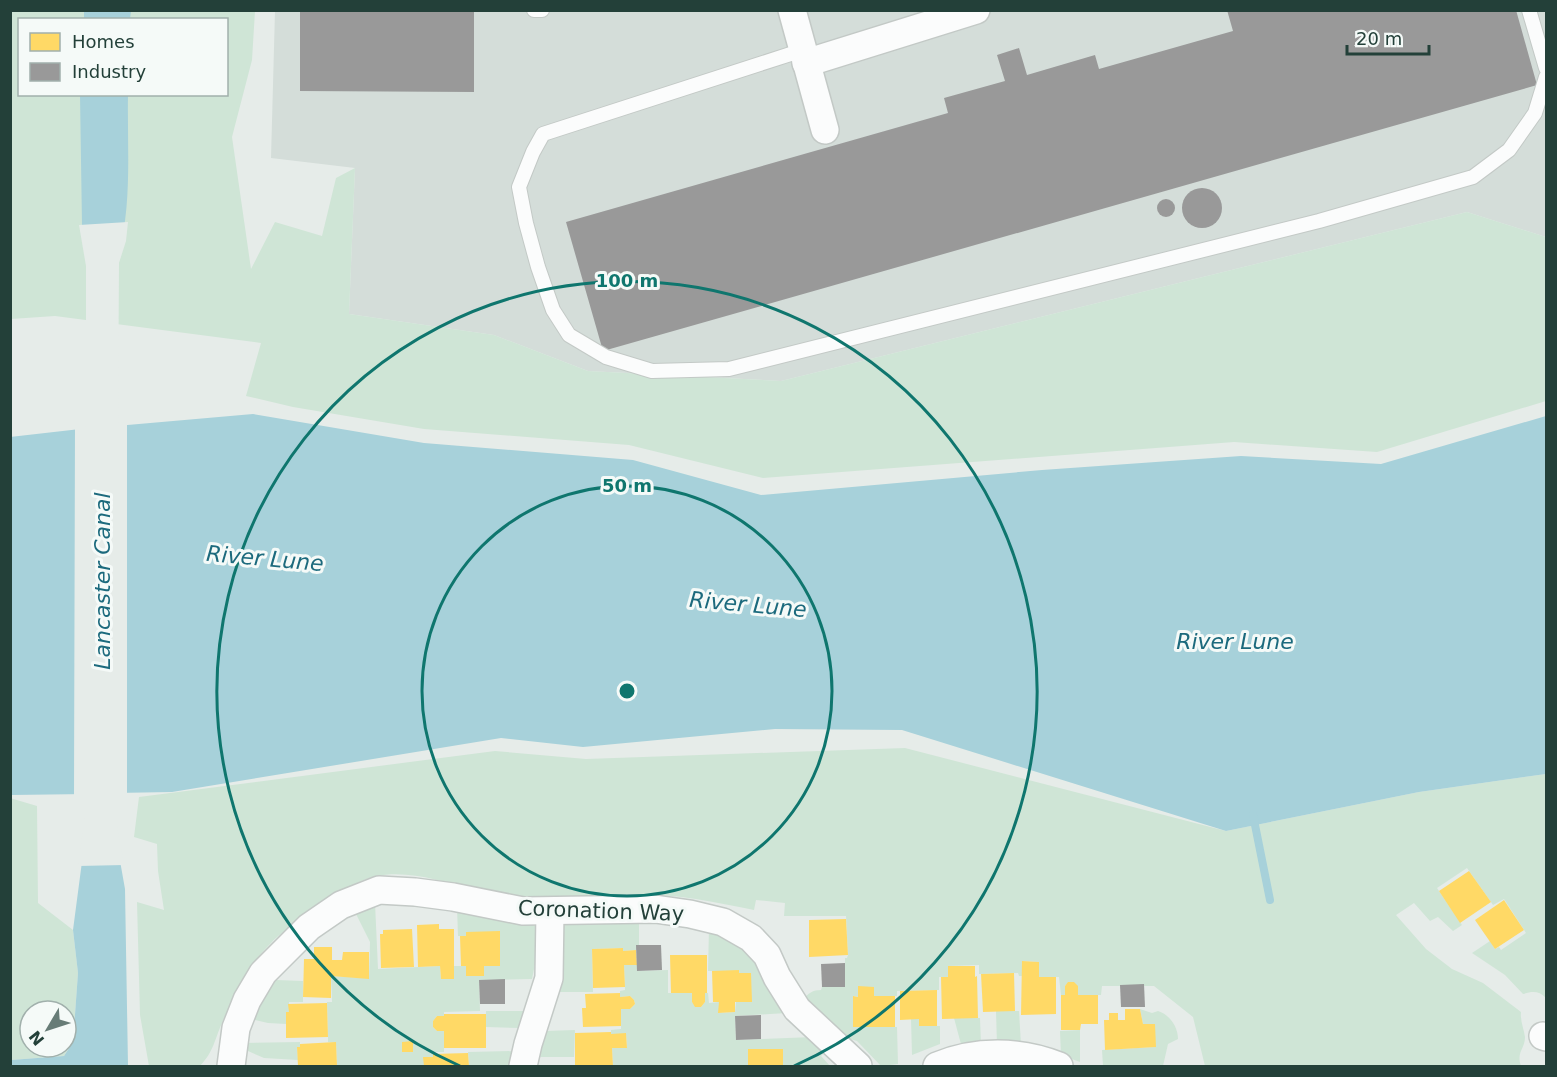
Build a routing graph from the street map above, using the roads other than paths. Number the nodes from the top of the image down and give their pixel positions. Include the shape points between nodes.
1 (534, 10) edge
2 (542, 10) edge
3 (792, 10) edge
4 (976, 10) edge
5 (1529, 10) edge
6 (804, 56) junction
7 (1546, 68) edge
8 (1546, 77) edge
9 (825, 130) dead end
10 (550, 912) junction
11 (231, 1066) edge
12 (523, 1066) edge
13 (858, 1066) edge
14 (937, 1066) edge
15 (1059, 1066) edge

1 - 2 lane
3 - 6 street
4 - 6 street
5 - 7 lane
6 - 8 lane via 543,134 519,187 538,267 554,310 569,335 606,357 652,371 729,369 1319,221 1473,177 1509,150 1535,113
6 - 9 street
10 - 11 street, Coronation Way via 523,911 434,894 379,890 341,905 296,939 262,973 236,1028
10 - 12 street via 549,978
10 - 13 street, Coronation Way via 655,909 723,922 751,938 767,955 797,1009
14 - 15 street via 989,1054 1022,1055

